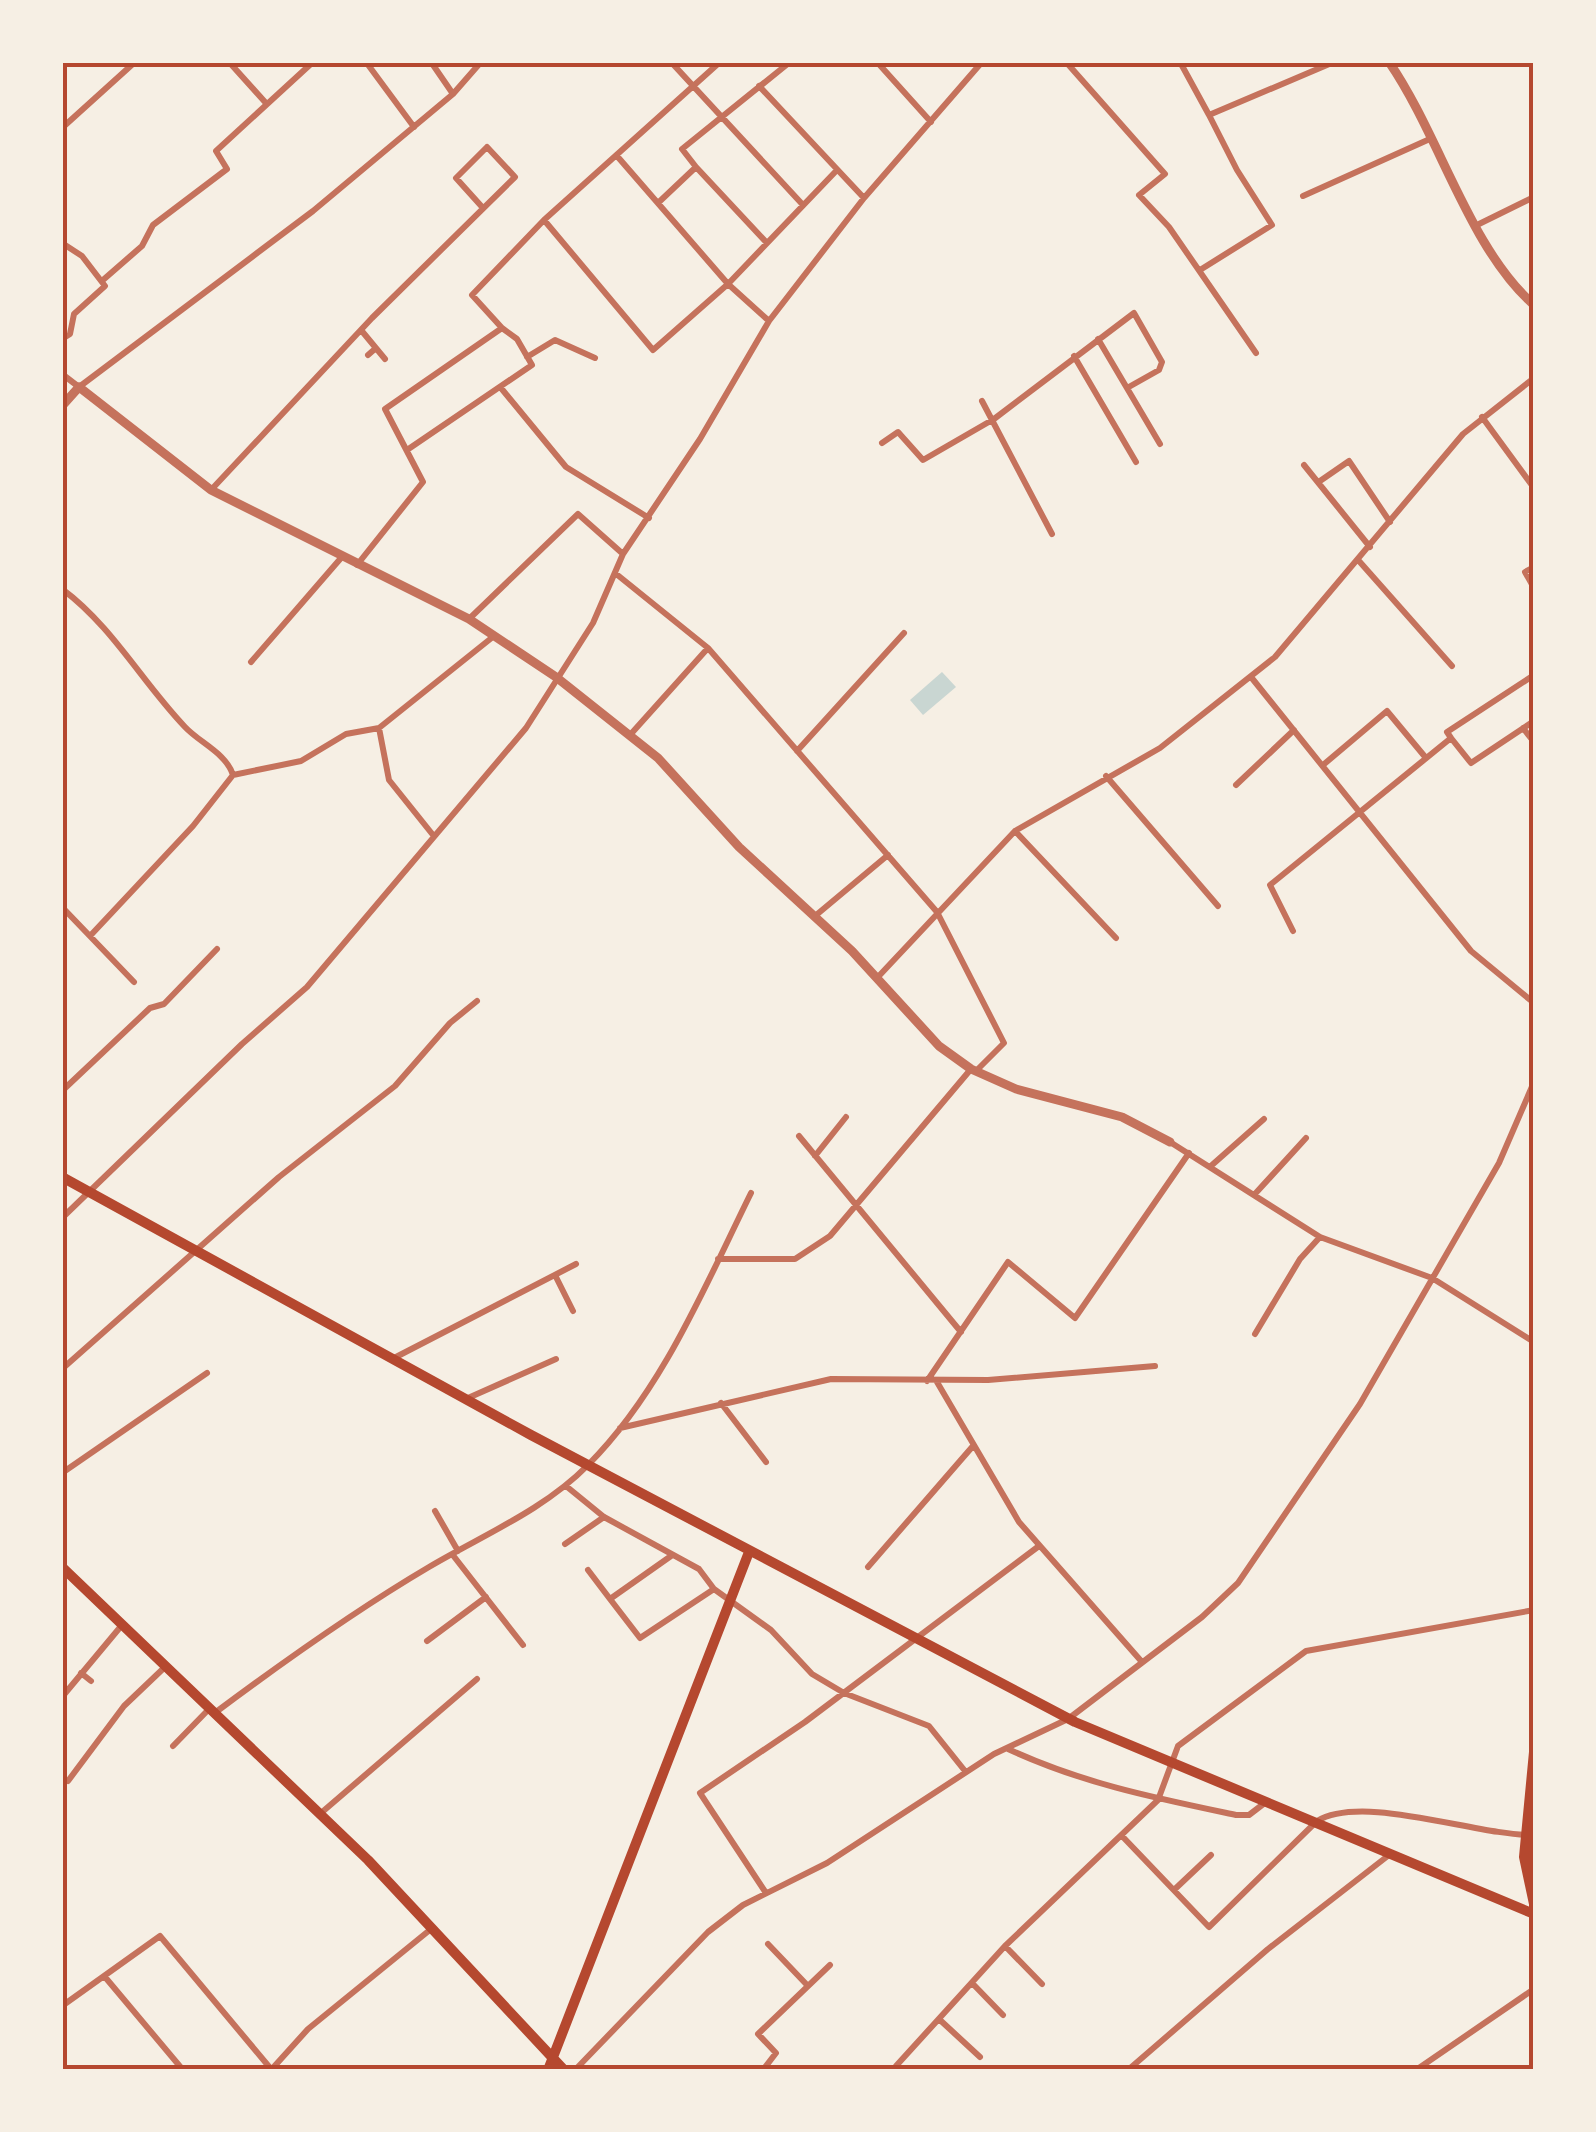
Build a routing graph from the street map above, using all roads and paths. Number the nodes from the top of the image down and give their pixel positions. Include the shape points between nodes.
1 (135, 62) edge
2 (230, 62) edge
3 (314, 62) edge
4 (366, 62) edge
5 (431, 62) edge
6 (482, 62) edge
7 (671, 62) edge
8 (720, 62) edge
9 (790, 62) edge
10 (877, 62) edge
11 (982, 62) edge
12 (1066, 62) edge
13 (1180, 62) edge
14 (1334, 62) edge
15 (1389, 62) edge
16 (692, 85) junction
17 (759, 86) junction
18 (453, 94) junction
19 (265, 102) junction
20 (1210, 115) junction
21 (721, 117) junction
22 (931, 122) junction
23 (414, 127) junction
24 (62, 128) edge
25 (1433, 138) junction
26 (617, 156) junction
27 (696, 167) junction
28 (837, 170) junction
29 (1303, 196) dead end
30 (1534, 196) edge
31 (864, 198) junction
32 (658, 202) junction
33 (803, 206) junction
34 (483, 208) junction
35 (544, 220) junction
36 (1477, 225) junction
37 (62, 243) edge
38 (767, 243) junction
39 (1200, 270) junction
40 (103, 280) junction
41 (728, 284) junction
42 (1534, 288) edge
43 (1522, 295) junction
44 (1534, 305) edge
45 (769, 321) junction
46 (502, 328) junction
47 (361, 330) junction
48 (62, 339) edge
49 (1098, 339) junction
50 (376, 348) junction
51 (1256, 353) dead end
52 (368, 355) dead end
53 (1074, 356) junction
54 (527, 357) junction
55 (594, 358) dead end
56 (384, 359) dead end
57 (62, 374) edge
58 (1534, 378) edge
59 (79, 387) junction
60 (500, 388) junction
61 (1127, 388) junction
62 (982, 401) dead end
63 (62, 406) edge
64 (1482, 417) junction
65 (994, 419) junction
66 (882, 443) dead end
67 (1160, 444) dead end
68 (407, 450) junction
69 (1136, 462) dead end
70 (1304, 465) dead end
71 (1320, 481) junction
72 (1532, 483) edge
73 (211, 490) junction
74 (649, 518) junction
75 (1390, 522) junction
76 (1052, 534) dead end
77 (1370, 547) junction
78 (624, 554) junction
79 (342, 558) junction
80 (1359, 561) junction
81 (356, 566) junction
82 (1534, 568) edge
83 (614, 573) junction
84 (1534, 588) edge
85 (62, 589) edge
86 (469, 619) junction
87 (904, 633) dead end
88 (494, 636) junction
89 (708, 648) junction
90 (252, 662) dead end
91 (1452, 666) dead end
92 (1534, 675) edge
93 (1252, 677) junction
94 (556, 678) junction
95 (1534, 721) edge
96 (379, 728) junction
97 (1522, 728) junction
98 (1294, 730) junction
99 (629, 736) junction
100 (1451, 738) junction
101 (1534, 742) edge
102 (798, 752) junction
103 (1426, 758) junction
104 (1322, 764) junction
105 (233, 774) junction
106 (1106, 776) junction
107 (1236, 785) dead end
108 (1362, 813) junction
109 (1015, 832) junction
110 (434, 836) junction
111 (888, 856) junction
112 (1218, 906) dead end
113 (62, 907) edge
114 (937, 912) junction
115 (815, 916) junction
116 (1293, 931) dead end
117 (90, 936) junction
118 (1116, 938) dead end
119 (218, 949) dead end
120 (191, 976) junction
121 (877, 978) junction
122 (134, 982) dead end
123 (200, 984) dead end
124 (476, 1001) dead end
125 (1534, 1003) edge
126 (974, 1070) junction
127 (1534, 1082) edge
128 (62, 1091) edge
129 (846, 1117) dead end
130 (1264, 1119) dead end
131 (799, 1136) dead end
132 (1306, 1138) dead end
133 (1170, 1142) joint
134 (1189, 1153) junction
135 (815, 1156) junction
136 (1212, 1165) junction
137 (62, 1176) edge
138 (88, 1191) junction
139 (751, 1193) dead end
140 (1254, 1195) junction
141 (855, 1206) junction
142 (62, 1218) edge
143 (1320, 1237) junction
144 (198, 1250) junction
145 (718, 1258) junction
146 (576, 1264) dead end
147 (555, 1276) junction
148 (1432, 1278) junction
149 (573, 1311) dead end
150 (961, 1332) junction
151 (1255, 1334) dead end
152 (1534, 1342) edge
153 (394, 1358) junction
154 (556, 1359) dead end
155 (1155, 1366) dead end
156 (62, 1369) edge
157 (207, 1374) dead end
158 (931, 1381) junction
159 (466, 1398) junction
160 (721, 1402) junction
161 (620, 1428) junction
162 (973, 1446) junction
163 (766, 1462) dead end
164 (589, 1465) junction
165 (62, 1473) edge
166 (566, 1486) junction
167 (436, 1511) dead end
168 (604, 1517) junction
169 (565, 1544) dead end
170 (1039, 1546) junction
171 (455, 1552) junction
172 (749, 1552) junction
173 (671, 1556) junction
174 (62, 1567) edge
175 (868, 1567) dead end
176 (588, 1570) dead end
177 (714, 1589) junction
178 (486, 1597) junction
179 (610, 1599) junction
180 (730, 1600) junction
181 (1534, 1610) edge
182 (122, 1625) junction
183 (912, 1640) junction
184 (427, 1642) dead end
185 (523, 1645) dead end
186 (1142, 1662) junction
187 (166, 1666) junction
188 (81, 1673) junction
189 (477, 1679) dead end
190 (91, 1681) dead end
191 (844, 1693) junction
192 (62, 1696) edge
193 (213, 1710) junction
194 (1068, 1719) junction
195 (173, 1746) dead end
196 (1007, 1749) junction
197 (1534, 1752) edge
198 (1169, 1763) junction
199 (965, 1770) junction
200 (68, 1782) dead end
201 (1158, 1800) junction
202 (1266, 1802) junction
203 (321, 1813) junction
204 (1317, 1821) junction
205 (1122, 1836) junction
206 (1529, 1836) edge
207 (1390, 1854) junction
208 (1211, 1855) dead end
209 (1175, 1888) junction
210 (766, 1893) junction
211 (1534, 1904) edge
212 (1534, 1914) edge
213 (432, 1928) junction
214 (768, 1944) dead end
215 (1006, 1946) junction
216 (830, 1965) dead end
217 (105, 1977) junction
218 (972, 1983) junction
219 (1042, 1984) dead end
220 (808, 1986) junction
221 (1534, 1989) edge
222 (62, 2006) edge
223 (1003, 2015) dead end
224 (940, 2020) junction
225 (980, 2056) dead end
226 (550, 2064) edge
227 (271, 2069) edge
228 (183, 2070) edge
229 (564, 2070) edge
230 (575, 2070) edge
231 (763, 2070) edge
232 (899, 2070) edge
233 (1128, 2070) edge
234 (1416, 2070) edge

1 - 24 street
2 - 19 street
3 - 19 street
4 - 23 street
5 - 18 street
6 - 18 street
7 - 16 street
8 - 16 street
9 - 17 street
10 - 22 street
11 - 22 street
12 - 39 street via 1165,174 1139,195
13 - 20 street
14 - 20 street
15 - 25 street
16 - 21 street
16 - 26 street
17 - 21 street
17 - 28 street
18 - 23 street
19 - 40 street via 216,151 227,170 152,224 142,246
20 - 39 street via 1272,224
21 - 27 street via 682,150
21 - 33 street
22 - 31 street
23 - 59 street
25 - 29 street
25 - 36 street
26 - 32 street
26 - 35 street
27 - 32 street
27 - 38 street
28 - 31 street
28 - 33 street
30 - 36 street
31 - 45 street
32 - 41 street
33 - 38 street
34 - 34 street via 515,177 487,146 456,178
34 - 47 street
35 - 41 street via 653,350
35 - 46 street via 472,295
36 - 43 street via 1503,276
37 - 40 street
38 - 41 street
39 - 51 street
40 - 48 street via 104,291 74,314 70,334
41 - 45 street
42 - 43 street
43 - 44 street
45 - 74 street
46 - 54 street
46 - 68 street via 386,408
47 - 50 street
47 - 73 street
49 - 53 street
49 - 61 street
49 - 61 street via 1134,313 1162,362
50 - 52 street
50 - 56 street
53 - 65 street
53 - 69 street
54 - 55 street via 555,340
54 - 60 street via 532,365
57 - 59 street
58 - 64 street
59 - 63 street
59 - 73 street
60 - 68 street
60 - 74 street via 566,468
61 - 67 street
62 - 65 street
64 - 72 street
64 - 75 street
65 - 66 street via 922,460 898,432
65 - 76 street
68 - 81 street via 422,482
70 - 71 street
71 - 75 street via 1349,461
71 - 77 street
73 - 79 street
74 - 78 street
75 - 77 street
77 - 80 street
78 - 83 street
78 - 86 street via 578,514
79 - 81 street
79 - 90 street
80 - 91 street
80 - 93 street
81 - 86 street
82 - 84 street via 1525,572
83 - 89 street
83 - 94 street via 593,623
85 - 105 street via 102,622 156,696
86 - 88 street
87 - 102 street
88 - 94 street
88 - 96 street
89 - 99 street
89 - 102 street
92 - 100 street via 1447,732
93 - 98 street
93 - 106 street via 1160,748
94 - 99 street
94 - 110 street via 526,728
95 - 97 street
96 - 105 street via 346,734 300,761
96 - 110 street via 389,780
97 - 100 street via 1472,763
97 - 101 street
98 - 104 street
98 - 107 street
99 - 115 street
100 - 103 street
102 - 111 street
103 - 104 street via 1387,711
103 - 108 street
104 - 108 street
105 - 117 street
106 - 109 street
106 - 112 street
108 - 116 street via 1270,884
108 - 125 street via 1471,951
109 - 114 street
109 - 118 street
110 - 138 street via 308,988
111 - 114 street
111 - 115 street
113 - 117 street
114 - 121 street
114 - 126 street via 1004,1042
115 - 121 street
117 - 122 street
119 - 120 street
120 - 123 street
120 - 128 street
121 - 126 street via 939,1046
124 - 144 street via 395,1086
126 - 133 street via 1016,1090 1122,1116
126 - 141 street
127 - 148 street via 1499,1163
129 - 135 street
130 - 136 street
131 - 135 street
132 - 140 street
133 - 134 street
134 - 136 street
134 - 150 street via 1075,1318 1008,1262
135 - 141 street
136 - 140 street
137 - 138 main road
138 - 142 street
138 - 144 main road
139 - 145 street
140 - 143 street
141 - 145 street via 805,1256
141 - 150 street
143 - 148 street
143 - 151 street
144 - 153 main road
144 - 156 street
145 - 161 street via 692,1320
146 - 147 street
147 - 149 street
147 - 153 street
148 - 152 street
148 - 186 street via 1360,1404 1238,1584
150 - 158 street
153 - 159 main road
154 - 159 street
155 - 158 street
157 - 165 street
158 - 160 street via 831,1379
158 - 162 street
159 - 164 main road
160 - 161 street
160 - 163 street
161 - 164 street
162 - 170 street
162 - 175 street
164 - 166 street
164 - 172 main road
166 - 168 street
166 - 171 street
167 - 171 street
168 - 169 street
168 - 173 street
170 - 183 street
170 - 186 street
171 - 178 street
171 - 193 street
172 - 180 main road
172 - 183 main road
173 - 177 street via 699,1570
173 - 179 street
174 - 182 main road
176 - 179 street
177 - 179 street via 640,1638
177 - 180 street
178 - 184 street
178 - 185 street
180 - 191 street via 771,1630 812,1674
180 - 226 main road
181 - 198 street via 1306,1651 1178,1746
182 - 187 main road
182 - 188 street
183 - 191 street
183 - 194 main road
186 - 194 street
187 - 193 main road
187 - 200 street via 124,1706
188 - 190 street
188 - 192 street
189 - 203 street
191 - 199 street via 929,1726
191 - 210 street via 700,1792
193 - 195 street
193 - 203 main road
194 - 196 street
194 - 198 main road
196 - 199 street
196 - 201 street via 1070,1778
197 - 206 main road
198 - 201 street
198 - 202 main road
199 - 210 street via 828,1863
201 - 202 street via 1236,1815 1249,1815
201 - 205 street
202 - 204 main road
203 - 213 main road
204 - 206 street via 1331,1813 1400,1816
204 - 207 main road
204 - 209 street via 1209,1928
205 - 209 street
205 - 215 street
206 - 211 main road via 1525,1873
207 - 212 main road
207 - 233 street
208 - 209 street
210 - 230 street via 708,1932
213 - 226 main road
213 - 227 street
214 - 220 street
215 - 218 street
215 - 219 street
216 - 220 street
217 - 222 street
217 - 227 street via 160,1936
217 - 228 street
218 - 223 street
218 - 224 street
220 - 231 street via 758,2034 776,2053
221 - 234 street
224 - 225 street
224 - 232 street
226 - 229 main road

